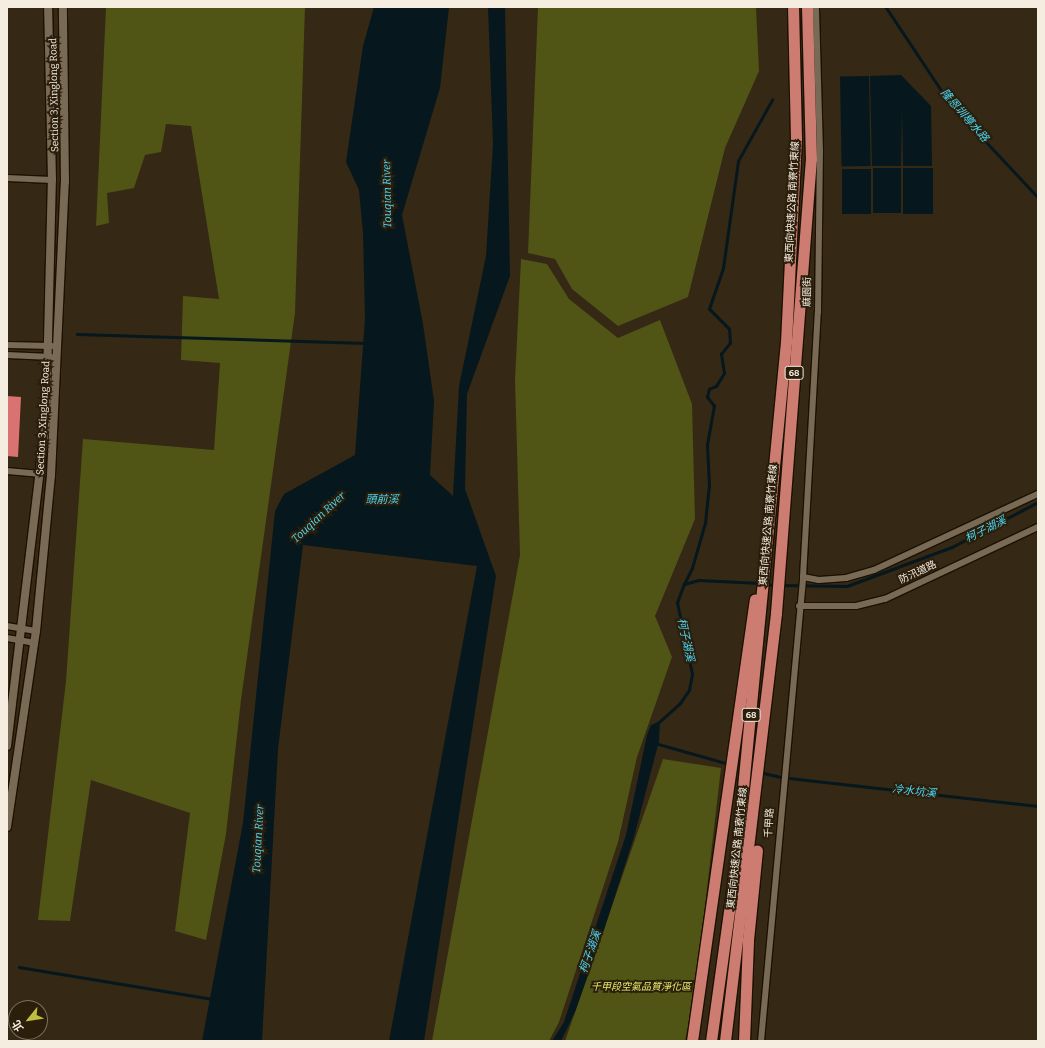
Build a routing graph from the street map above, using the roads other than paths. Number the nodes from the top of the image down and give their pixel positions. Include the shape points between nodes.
1 (48, 7) edge
2 (63, 7) edge
3 (793, 7) edge
4 (807, 7) edge
5 (816, 7) edge
6 (7, 178) edge
7 (52, 180) junction
8 (7, 345) edge
9 (48, 346) junction
10 (58, 346) junction
11 (7, 355) edge
12 (48, 356) junction
13 (57, 358) junction
14 (7, 471) edge
15 (41, 474) junction
16 (1038, 494) edge
17 (770, 515) junction
18 (1038, 528) edge
19 (803, 577) junction
20 (799, 606) junction
21 (7, 626) edge
22 (21, 628) junction
23 (36, 631) junction
24 (7, 638) edge
25 (19, 640) junction
26 (34, 643) junction
27 (763, 739) junction
28 (7, 746) edge
29 (10, 793) edge
30 (7, 827) edge
31 (736, 915) junction
32 (698, 994) junction
33 (685, 1041) edge
34 (692, 1041) edge
35 (711, 1041) edge
36 (725, 1041) edge
37 (744, 1041) edge
38 (761, 1041) edge

1 - 7 street, Section 3, Xinglong Road
2 - 10 street, Section 3, Xinglong Road via 66,182
3 - 17 highway, 東西向快速公路 南寮竹東線 / 68 via 796,138 793,241
4 - 27 highway, 東西向快速公路 南寮竹東線 / 68 via 811,159 776,613
5 - 19 street, 麻園街 via 820,152 818,312
6 - 7 street
7 - 9 street, Section 3, Xinglong Road
8 - 9 street
9 - 10 street
9 - 12 street, Section 3, Xinglong Road
10 - 13 street, Section 3, Xinglong Road
11 - 12 street
12 - 13 street
12 - 15 street, Section 3, Xinglong Road
13 - 23 street, Section 3, Xinglong Road via 51,475
14 - 15 street
15 - 22 street, Section 3, Xinglong Road
16 - 19 street via 874,570 846,578 819,580
17 - 31 highway, 東西向快速公路 南寮竹東線 / 68
17 - 32 highway
18 - 20 street, 防汛道路 via 885,599 856,606
19 - 20 street, 麻園街
20 - 38 street, 千甲路
21 - 22 street
22 - 23 street
22 - 25 street, Section 3, Xinglong Road
23 - 26 street, Section 3, Xinglong Road
24 - 25 street
25 - 26 street
25 - 28 street, Section 3, Xinglong Road
26 - 29 street, Section 3, Xinglong Road
27 - 31 highway, 東西向快速公路 南寮竹東線 / 68
27 - 37 highway via 762,806 748,940
29 - 30 street, Section 3, Xinglong Road
31 - 35 highway, 東西向快速公路 南寮竹東線 / 68
31 - 36 highway, 東西向快速公路 南寮竹東線 / 68
32 - 33 highway
32 - 34 highway

